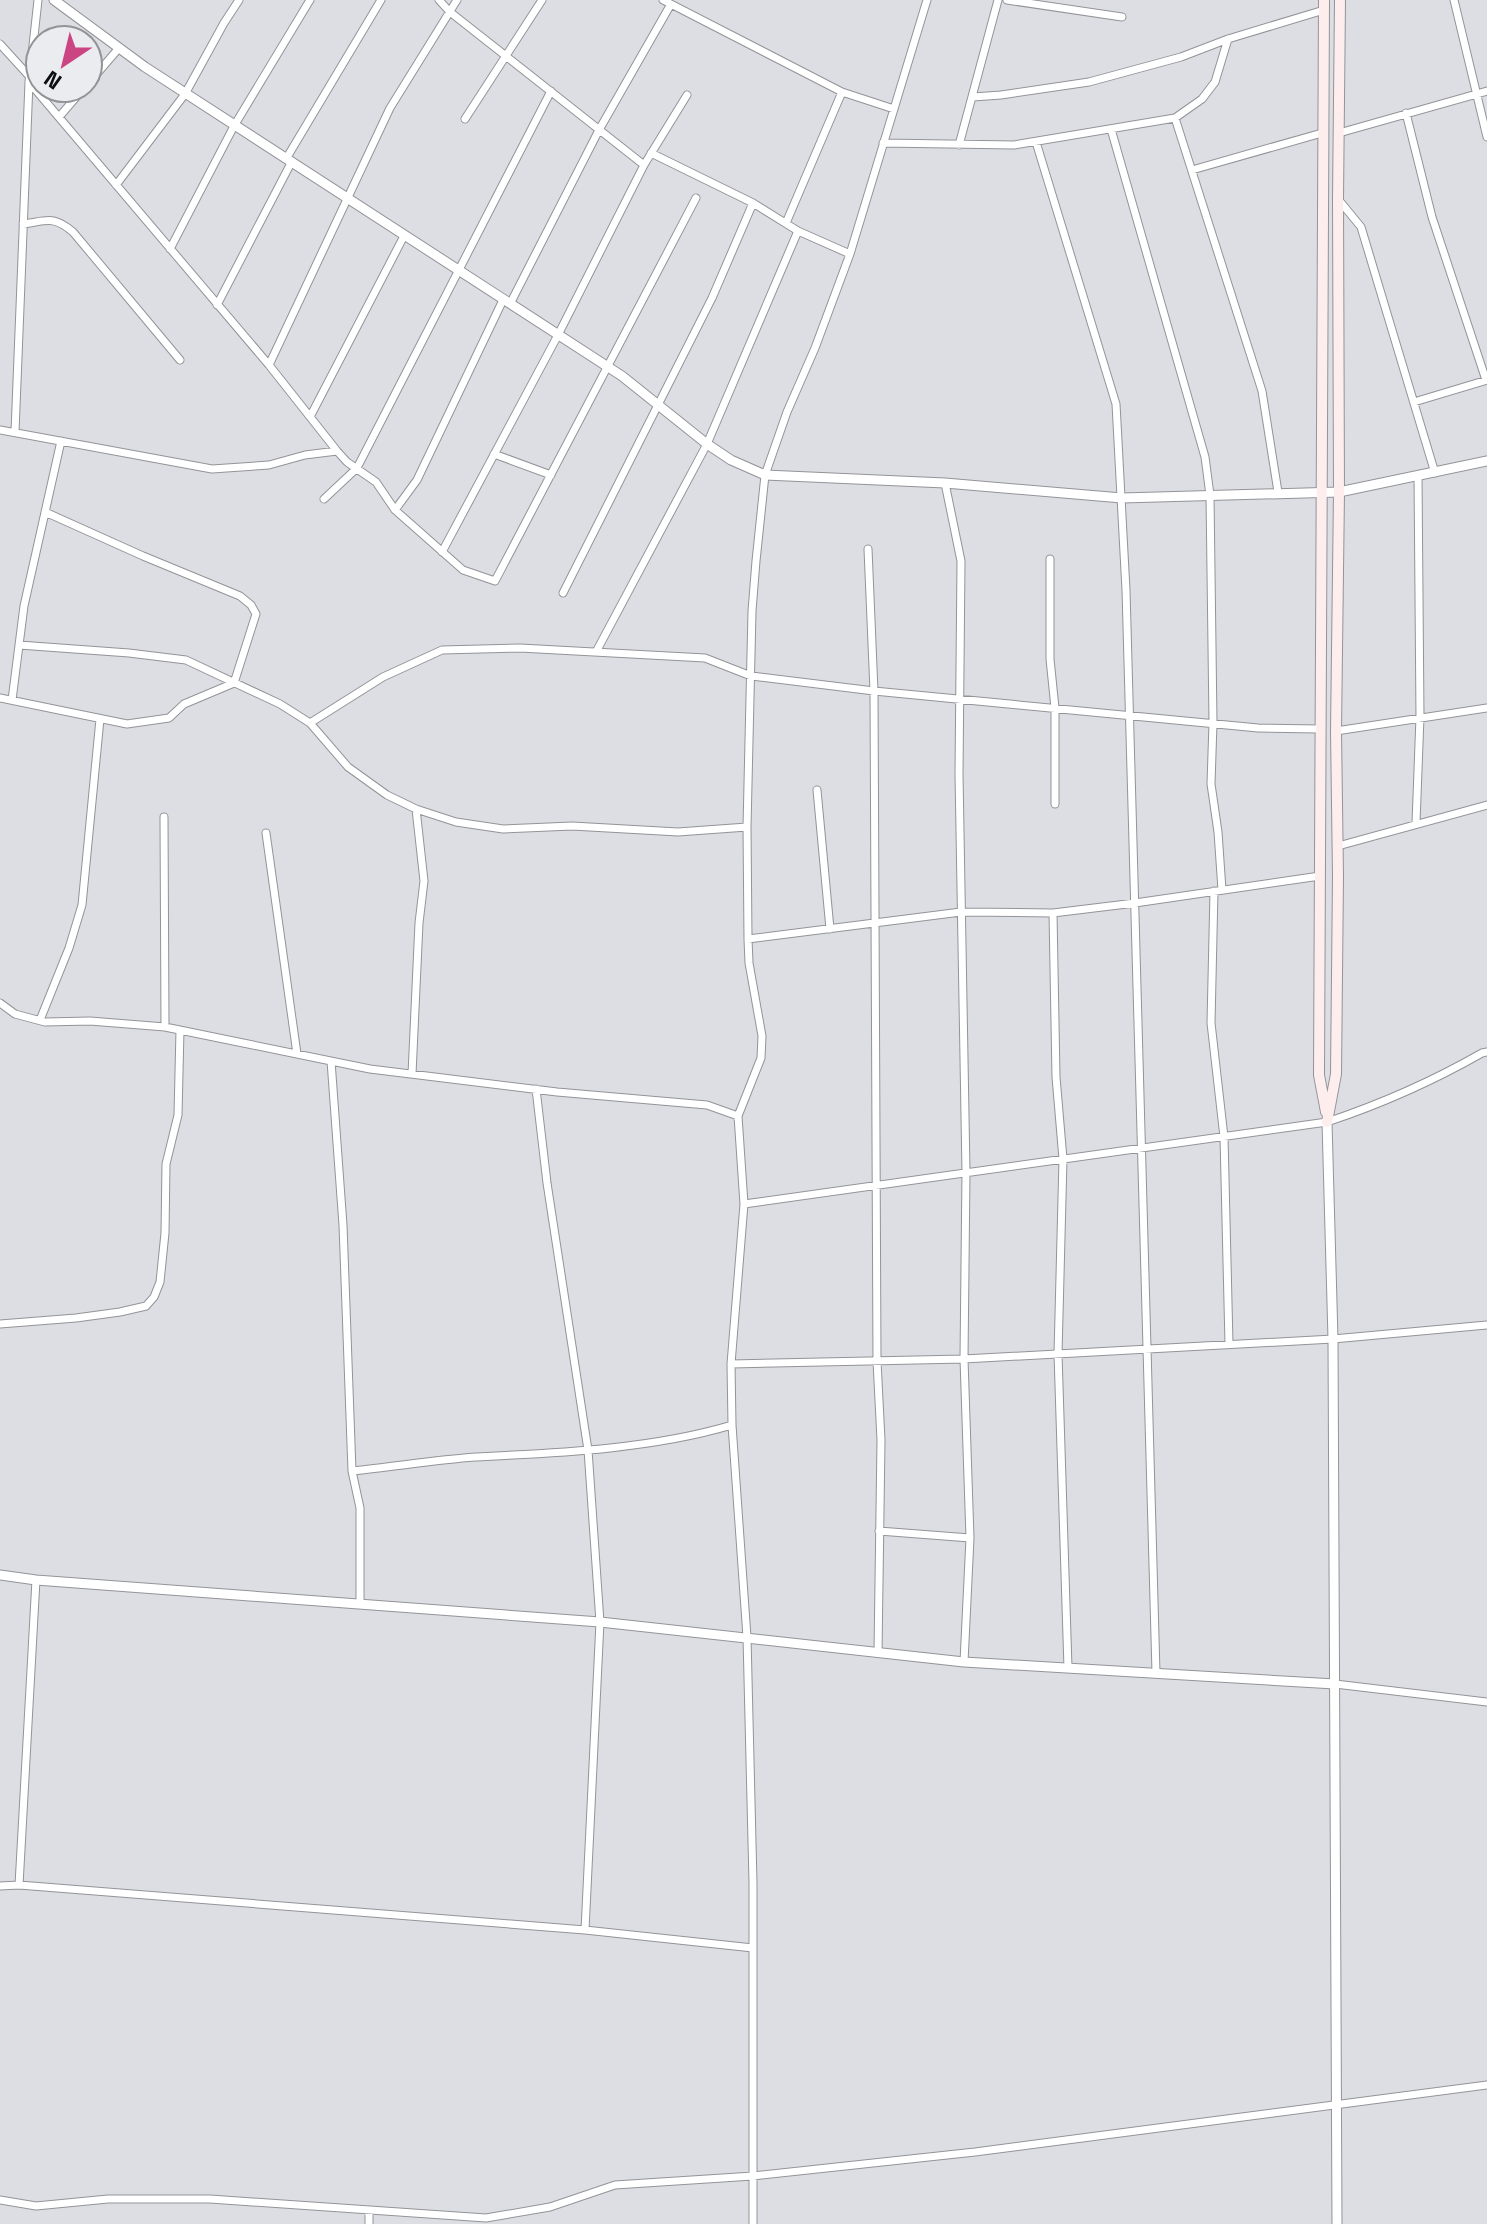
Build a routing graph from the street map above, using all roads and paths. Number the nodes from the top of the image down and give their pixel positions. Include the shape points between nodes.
1 (38, 0) edge
2 (54, 0) edge
3 (226, 0) edge
4 (310, 0) edge
5 (381, 0) edge
6 (439, 0) edge
7 (457, 0) edge
8 (542, 0) edge
9 (663, 0) edge
10 (927, 0) edge
11 (998, 0) edge
12 (1007, 0) edge
13 (1340, 0) edge
14 (1454, 0) edge
15 (237, 3) edge
16 (671, 4) junction
17 (1324, 5) edge
18 (450, 12) junction
19 (1122, 17) dead end
20 (35, 24) edge
21 (1228, 39) junction
22 (0, 44) edge
23 (119, 48) junction
24 (506, 56) junction
25 (104, 65) edge
26 (24, 73) edge
27 (551, 91) junction
28 (1487, 91) edge
29 (842, 92) junction
30 (185, 94) junction
31 (1477, 94) junction
32 (687, 95) dead end
33 (973, 97) junction
34 (28, 104) edge
35 (49, 104) edge
36 (70, 104) edge
37 (894, 109) junction
38 (1406, 113) junction
39 (59, 117) junction
40 (1175, 118) junction
41 (465, 119) dead end
42 (234, 126) junction
43 (1111, 129) junction
44 (599, 130) junction
45 (1322, 133) junction
46 (1339, 133) junction
47 (1487, 137) edge
48 (1036, 142) junction
49 (883, 143) junction
50 (959, 145) junction
51 (651, 153) junction
52 (289, 161) junction
53 (644, 165) junction
54 (1192, 170) junction
55 (116, 185) junction
56 (696, 198) dead end
57 (348, 199) junction
58 (1338, 199) junction
59 (753, 203) junction
60 (786, 223) junction
61 (23, 224) junction
62 (798, 231) junction
63 (404, 236) junction
64 (170, 249) junction
65 (850, 254) junction
66 (459, 272) junction
67 (507, 302) junction
68 (217, 305) junction
69 (558, 335) junction
70 (180, 360) dead end
71 (269, 365) junction
72 (608, 367) junction
73 (1487, 380) edge
74 (1414, 402) junction
75 (659, 406) junction
76 (310, 417) junction
77 (0, 430) edge
78 (15, 432) junction
79 (61, 441) junction
80 (707, 444) junction
81 (337, 451) junction
82 (494, 454) junction
83 (1487, 461) edge
84 (357, 468) junction
85 (1435, 473) junction
86 (551, 475) junction
87 (765, 475) junction
88 (1418, 475) junction
89 (945, 483) junction
90 (1278, 492) junction
91 (1339, 492) junction
92 (1322, 493) junction
93 (1210, 495) junction
94 (1122, 498) junction
95 (324, 499) dead end
96 (395, 510) junction
97 (45, 512) junction
98 (868, 549) dead end
99 (442, 552) junction
100 (1050, 559) dead end
101 (563, 593) dead end
102 (19, 645) junction
103 (596, 652) junction
104 (751, 676) junction
105 (234, 683) junction
106 (874, 691) junction
107 (0, 698) edge
108 (960, 698) junction
109 (12, 700) junction
110 (1055, 708) junction
111 (1487, 708) edge
112 (1128, 714) junction
113 (1420, 717) junction
114 (100, 719) junction
115 (310, 723) junction
116 (1213, 723) junction
117 (1319, 729) junction
118 (1336, 731) junction
119 (817, 790) dead end
120 (1055, 804) dead end
121 (1487, 805) edge
122 (416, 809) junction
123 (164, 817) dead end
124 (1416, 823) junction
125 (747, 827) junction
126 (266, 833) dead end
127 (1338, 846) junction
128 (1320, 876) junction
129 (1218, 890) junction
130 (1135, 903) junction
131 (961, 912) junction
132 (1053, 913) junction
133 (874, 923) junction
134 (830, 929) junction
135 (748, 939) junction
136 (0, 1003) edge
137 (40, 1020) junction
138 (165, 1027) junction
139 (180, 1030) junction
140 (1487, 1052) edge
141 (297, 1054) junction
142 (331, 1061) junction
143 (412, 1074) junction
144 (536, 1089) junction
145 (738, 1116) junction
146 (1327, 1122) junction
147 (1224, 1137) junction
148 (1142, 1148) junction
149 (1063, 1159) junction
150 (966, 1172) junction
151 (877, 1185) junction
152 (744, 1204) junction
153 (0, 1324) edge
154 (1487, 1325) edge
155 (1333, 1339) junction
156 (1229, 1344) junction
157 (1148, 1349) junction
158 (1058, 1354) junction
159 (964, 1359) junction
160 (877, 1361) junction
161 (731, 1364) junction
162 (732, 1425) junction
163 (588, 1450) junction
164 (352, 1471) junction
165 (879, 1531) junction
166 (970, 1538) junction
167 (0, 1575) edge
168 (36, 1580) junction
169 (360, 1604) junction
170 (600, 1622) junction
171 (747, 1637) junction
172 (878, 1653) junction
173 (964, 1662) junction
174 (1068, 1668) junction
175 (1156, 1673) junction
176 (1335, 1684) junction
177 (1487, 1702) edge
178 (19, 1885) junction
179 (0, 1886) edge
180 (585, 1930) junction
181 (753, 1948) junction
182 (1487, 2085) edge
183 (1337, 2106) junction
184 (753, 2176) junction
185 (0, 2200) edge
186 (369, 2210) junction
187 (369, 2224) edge
188 (753, 2224) edge
189 (1337, 2224) edge

1 - 20 street
2 - 23 street
3 - 15 street
4 - 42 street
5 - 52 street
6 - 18 street
7 - 18 street
8 - 24 street
9 - 16 street
10 - 37 street
11 - 33 street
12 - 19 street
13 - 46 main road
14 - 31 street
15 - 30 street
16 - 29 street
16 - 44 street
17 - 21 street
17 - 45 main road
18 - 24 street
18 - 57 street via 390,108
21 - 33 street via 1089,82
21 - 40 street via 1215,82
22 - 26 street
23 - 25 street
23 - 30 street
24 - 27 street
24 - 41 street
27 - 44 street
27 - 66 street
28 - 31 street
29 - 37 street
29 - 60 street
30 - 42 street
30 - 55 street
31 - 38 street
31 - 47 street
32 - 51 street
33 - 50 street
34 - 61 street
35 - 39 street
36 - 39 street
37 - 49 street
38 - 46 street
38 - 73 street via 1432,217
39 - 55 street
40 - 43 street
40 - 54 street
42 - 52 street
42 - 64 street
43 - 48 street
43 - 93 street via 1205,457
44 - 53 street
44 - 67 street
45 - 54 street
45 - 92 main road
46 - 58 main road
48 - 50 street
48 - 94 street via 1116,404
49 - 50 street
49 - 65 street
51 - 53 street
51 - 59 street
52 - 57 street
52 - 68 street
53 - 69 street
54 - 90 street via 1262,391
55 - 64 street
56 - 72 street
57 - 63 street
57 - 71 street
58 - 74 street via 1361,227
58 - 91 main road
59 - 60 street
59 - 75 street
60 - 62 street
61 - 70 street via 53,220 73,232
61 - 78 street
62 - 65 street
62 - 80 street
63 - 66 street
63 - 76 street
64 - 68 street
65 - 87 street
66 - 67 street
66 - 84 street
67 - 69 street
67 - 96 street via 417,480
68 - 71 street
69 - 72 street
69 - 82 street
71 - 76 street
72 - 75 street
72 - 86 street
73 - 74 street
74 - 85 street
75 - 80 street
75 - 101 street
76 - 81 street
77 - 78 street
78 - 79 street
79 - 81 street via 212,469 269,465
79 - 97 street
80 - 87 street
80 - 103 street
81 - 84 street
82 - 86 street
82 - 99 street
83 - 85 street
84 - 95 street
84 - 96 street via 376,482
85 - 88 street
86 - 99 street via 495,581 463,570
87 - 89 street
87 - 104 street
88 - 91 street
88 - 113 street
89 - 94 street
89 - 108 street via 961,561
90 - 92 street
90 - 93 street
91 - 92 street
91 - 118 main road
92 - 117 main road
93 - 94 street
93 - 116 street
94 - 112 street
96 - 99 street
97 - 102 street
97 - 105 street via 251,605 256,614
98 - 106 street
100 - 110 street
102 - 105 street via 186,660
102 - 109 street
103 - 104 street via 705,658
103 - 115 street via 442,650 383,677
104 - 106 street
104 - 125 street
105 - 114 street via 184,704 169,718 127,724
105 - 115 street
106 - 108 street
106 - 133 street
107 - 109 street
108 - 110 street
108 - 131 street
109 - 114 street
110 - 112 street
110 - 120 street
111 - 113 street
112 - 116 street
112 - 130 street
113 - 118 street
113 - 124 street
114 - 137 street via 82,905
115 - 122 street via 348,767
116 - 117 street
116 - 129 street
117 - 128 main road
118 - 127 main road
119 - 134 street
121 - 124 street
122 - 125 street via 503,829 572,826 678,832
122 - 143 street via 424,881
123 - 138 street
124 - 127 street
125 - 135 street
126 - 141 street
127 - 146 main road via 1336,1074
128 - 129 street
128 - 146 main road via 1319,1075
129 - 130 street
129 - 147 street via 1211,1023
130 - 132 street
130 - 148 street
131 - 132 street
131 - 133 street
131 - 150 street
132 - 149 street
133 - 134 street
133 - 151 street
134 - 135 street
135 - 145 street via 761,1058
136 - 137 street via 15,1014
137 - 138 street
138 - 139 street
139 - 141 street
139 - 153 street via 178,1115 166,1164 165,1233 154,1297 146,1306 120,1312
140 - 146 street
141 - 142 street
142 - 143 street
142 - 164 street
143 - 144 street
144 - 145 street via 707,1105
144 - 163 street
145 - 152 street
146 - 147 street
146 - 155 street
147 - 148 street
147 - 156 street
148 - 149 street
148 - 157 street
149 - 150 street
149 - 158 street
150 - 151 street
150 - 159 street
151 - 152 street
151 - 160 street
152 - 161 street
154 - 155 street
155 - 156 street
155 - 176 street
156 - 157 street
157 - 158 street
157 - 175 street
158 - 159 street
158 - 174 street
159 - 160 street
159 - 166 street
160 - 161 street
160 - 165 street
161 - 162 street
162 - 163 street via 698,1435
162 - 171 street
163 - 164 street
163 - 170 street
164 - 169 street via 360,1508
165 - 166 street
165 - 172 street
166 - 173 street
167 - 168 street
168 - 169 street
168 - 178 street
169 - 170 street
170 - 171 street
170 - 180 street
171 - 172 street
171 - 181 street
172 - 173 street
173 - 174 street
174 - 175 street
175 - 176 street
176 - 177 street
176 - 183 street
178 - 179 street
178 - 180 street
180 - 181 street
181 - 184 street
182 - 183 street
183 - 184 street
183 - 189 street
184 - 186 street via 615,2185 550,2207 486,2218
184 - 188 street
185 - 186 street via 36,2206 108,2199 210,2199
186 - 187 street

